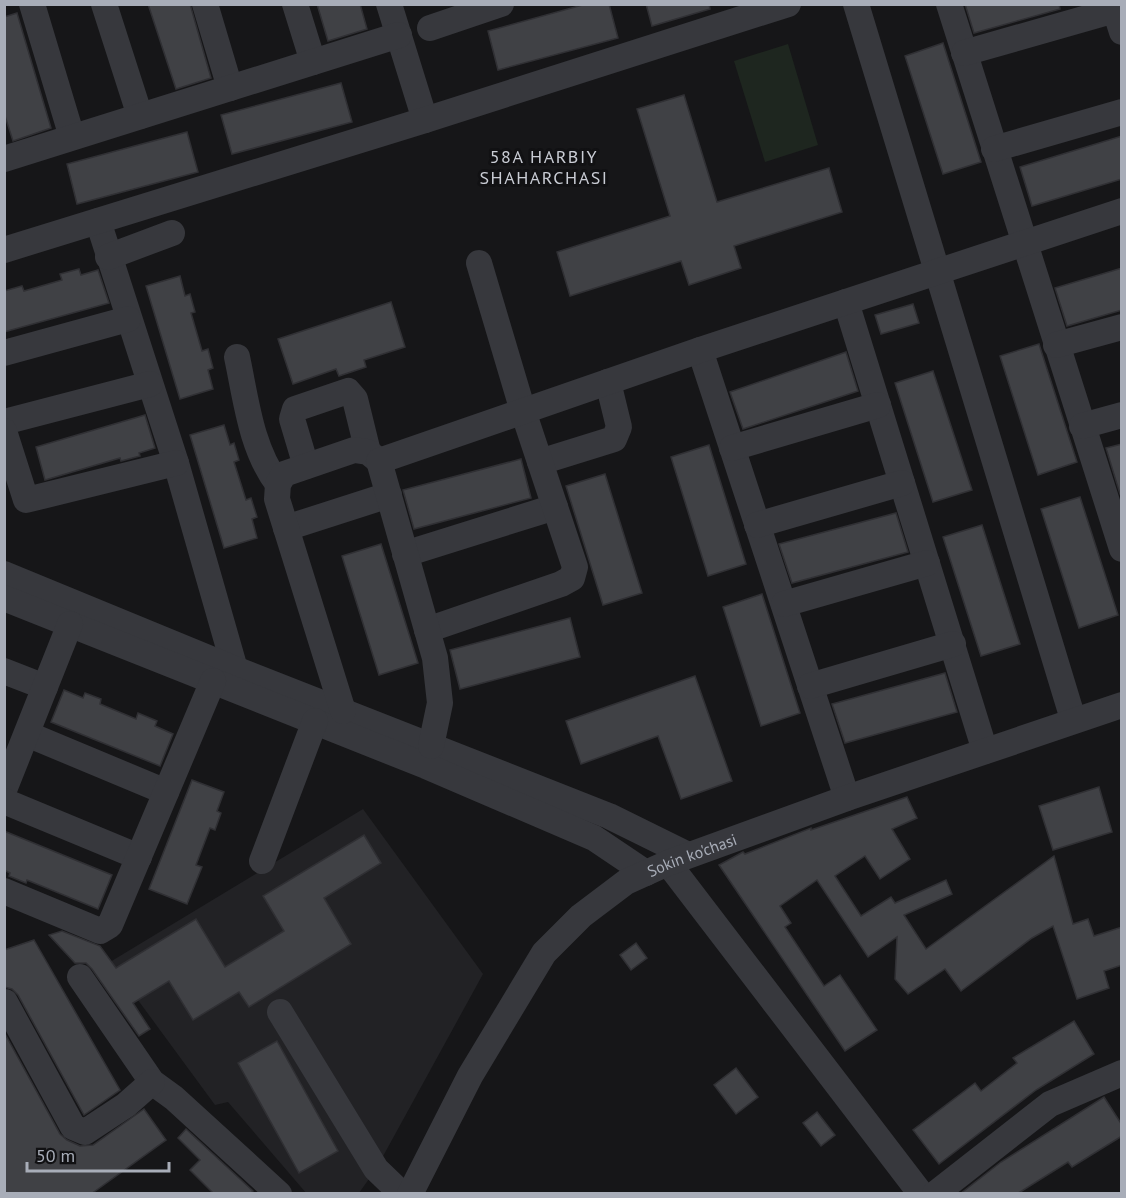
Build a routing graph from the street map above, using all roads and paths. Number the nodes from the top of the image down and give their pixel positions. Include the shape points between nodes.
1 (32, 4) edge
2 (104, 4) edge
3 (206, 4) edge
4 (295, 4) edge
5 (390, 4) edge
6 (788, 4) edge
7 (856, 4) edge
8 (949, 4) edge
9 (495, 5) edge
10 (1117, 16) edge
11 (430, 28) dead end
12 (399, 34) junction
13 (964, 53) junction
14 (313, 62) junction
15 (230, 88) junction
16 (1122, 112) edge
17 (140, 116) junction
18 (425, 120) junction
19 (72, 137) junction
20 (994, 149) junction
21 (4, 159) edge
22 (1122, 211) edge
23 (98, 221) junction
24 (172, 233) dead end
25 (1024, 242) junction
26 (6, 244) edge
27 (108, 257) junction
28 (479, 263) dead end
29 (938, 272) junction
30 (846, 302) junction
31 (128, 319) junction
32 (1122, 327) edge
33 (1056, 345) junction
34 (700, 350) junction
35 (4, 353) edge
36 (237, 357) dead end
37 (608, 382) junction
38 (150, 384) junction
39 (878, 405) junction
40 (523, 411) junction
41 (1122, 415) edge
42 (4, 422) edge
43 (1082, 426) junction
44 (4, 431) edge
45 (732, 448) junction
46 (374, 457) junction
47 (540, 462) junction
48 (176, 463) junction
49 (306, 466) junction
50 (902, 483) junction
51 (12, 484) edge
52 (278, 484) junction
53 (389, 495) junction
54 (1114, 503) edge
55 (555, 507) junction
56 (757, 525) junction
57 (286, 528) junction
58 (1122, 549) edge
59 (405, 554) junction
60 (927, 563) junction
61 (4, 574) edge
62 (4, 598) edge
63 (784, 604) junction
64 (70, 624) junction
65 (427, 630) junction
66 (953, 644) junction
67 (4, 671) edge
68 (224, 675) junction
69 (810, 686) junction
70 (45, 687) junction
71 (1122, 705) edge
72 (343, 711) junction
73 (1073, 719) junction
74 (315, 721) junction
75 (27, 734) junction
76 (431, 746) junction
77 (985, 751) junction
78 (4, 790) edge
79 (166, 792) junction
80 (847, 798) junction
81 (4, 801) edge
82 (139, 857) junction
83 (262, 861) dead end
84 (667, 864) junction
85 (4, 891) edge
86 (80, 977) dead end
87 (5, 1002) edge
88 (280, 1012) dead end
89 (1122, 1073) edge
90 (152, 1082) junction
91 (279, 1194) edge
92 (402, 1194) edge
93 (410, 1194) edge
94 (921, 1194) edge
95 (935, 1194) edge

1 - 19 street
2 - 17 street
3 - 15 street
4 - 14 street
5 - 12 street
6 - 18 street
7 - 29 street
8 - 13 street
9 - 11 street
10 - 13 street
12 - 14 street
12 - 18 street
13 - 20 street
14 - 15 street
15 - 17 street
16 - 20 street
17 - 19 street
18 - 23 street
19 - 21 street
20 - 25 street
22 - 25 street
23 - 26 street
23 - 27 street
24 - 27 street
25 - 29 street
25 - 33 street
27 - 31 street
28 - 40 street
29 - 30 street
29 - 73 street
30 - 34 street
30 - 39 street
31 - 35 street
31 - 38 street
32 - 33 street
33 - 43 street
34 - 37 street
34 - 45 street
36 - 52 street via 265,467
37 - 40 street
37 - 47 street via 619,427 614,439
38 - 42 street
38 - 48 street
39 - 45 street
39 - 50 street
40 - 46 street
40 - 47 street
41 - 43 street
43 - 54 street
44 - 51 street
45 - 56 street
46 - 49 street via 354,450
46 - 49 street via 355,399 348,392 295,409 292,419
46 - 53 street
47 - 55 street
48 - 51 street via 26,500
48 - 68 street
49 - 52 street via 284,474
50 - 56 street
50 - 60 street
52 - 57 street via 277,499
53 - 57 street
53 - 59 street
54 - 58 street
55 - 59 street
55 - 65 street via 575,567 572,578
56 - 63 street
57 - 72 street
59 - 65 street
60 - 63 street
60 - 66 street
61 - 68 street
62 - 64 street
63 - 69 street
64 - 68 street
64 - 70 street
65 - 76 street via 440,703
66 - 69 street
66 - 77 street
67 - 70 street
68 - 72 street
68 - 74 street
68 - 79 street
69 - 80 street
70 - 75 street
71 - 73 street, Sokin ko'chasi
72 - 76 street
73 - 77 street, Sokin ko'chasi
74 - 83 street
74 - 84 street via 594,838
75 - 78 street
75 - 79 street
76 - 84 street via 609,816
77 - 80 street, Sokin ko'chasi
79 - 82 street
80 - 84 street, Sokin ko'chasi
81 - 82 street
82 - 85 street via 110,925 100,931
84 - 93 street, Sokin ko'chasi via 626,882 581,916 544,953 470,1076
84 - 94 street
86 - 90 street
87 - 90 street via 73,1127 85,1132
88 - 92 street via 376,1169
89 - 95 street via 1050,1104
90 - 91 street

